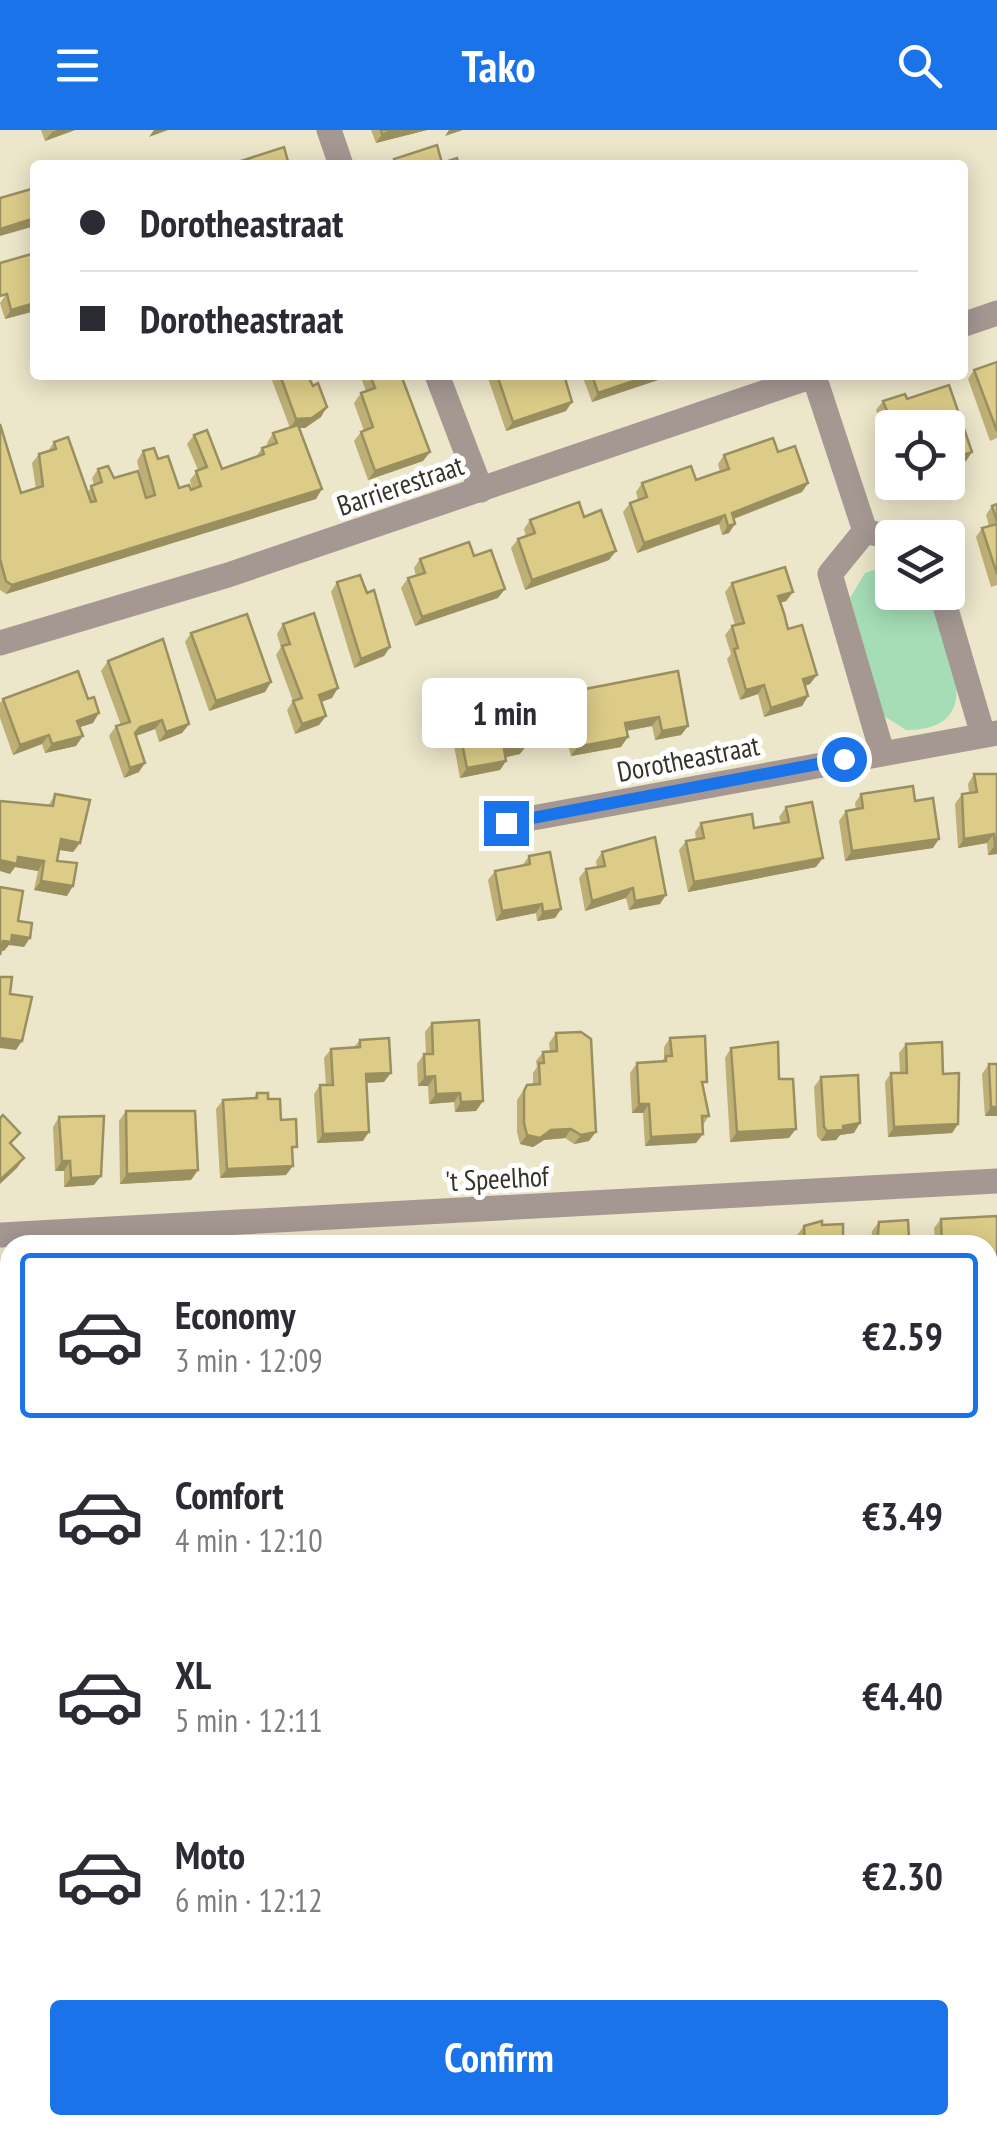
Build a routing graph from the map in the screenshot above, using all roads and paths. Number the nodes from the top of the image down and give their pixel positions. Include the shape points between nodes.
1 (328, 130) edge
2 (339, 160) edge
3 (997, 313) edge
4 (968, 323) edge
5 (439, 380) edge
6 (803, 380) edge
7 (816, 380) edge
8 (481, 490) junction
9 (865, 531) junction
10 (875, 534) edge
11 (946, 610) edge
12 (0, 643) edge
13 (990, 734) edge
14 (882, 752) junction
15 (506, 823) dead end
16 (997, 1181) edge
17 (0, 1235) edge

1 - 2 street
3 - 4 street
5 - 8 street
6 - 8 street, Barrierestraat
7 - 9 street
8 - 12 street, Barrierestraat
9 - 10 street
9 - 14 street via 830,574
11 - 13 street, Dorotheastraat
13 - 14 street, Dorotheastraat
14 - 15 street, Dorotheastraat
16 - 17 street, 't Speelhof

